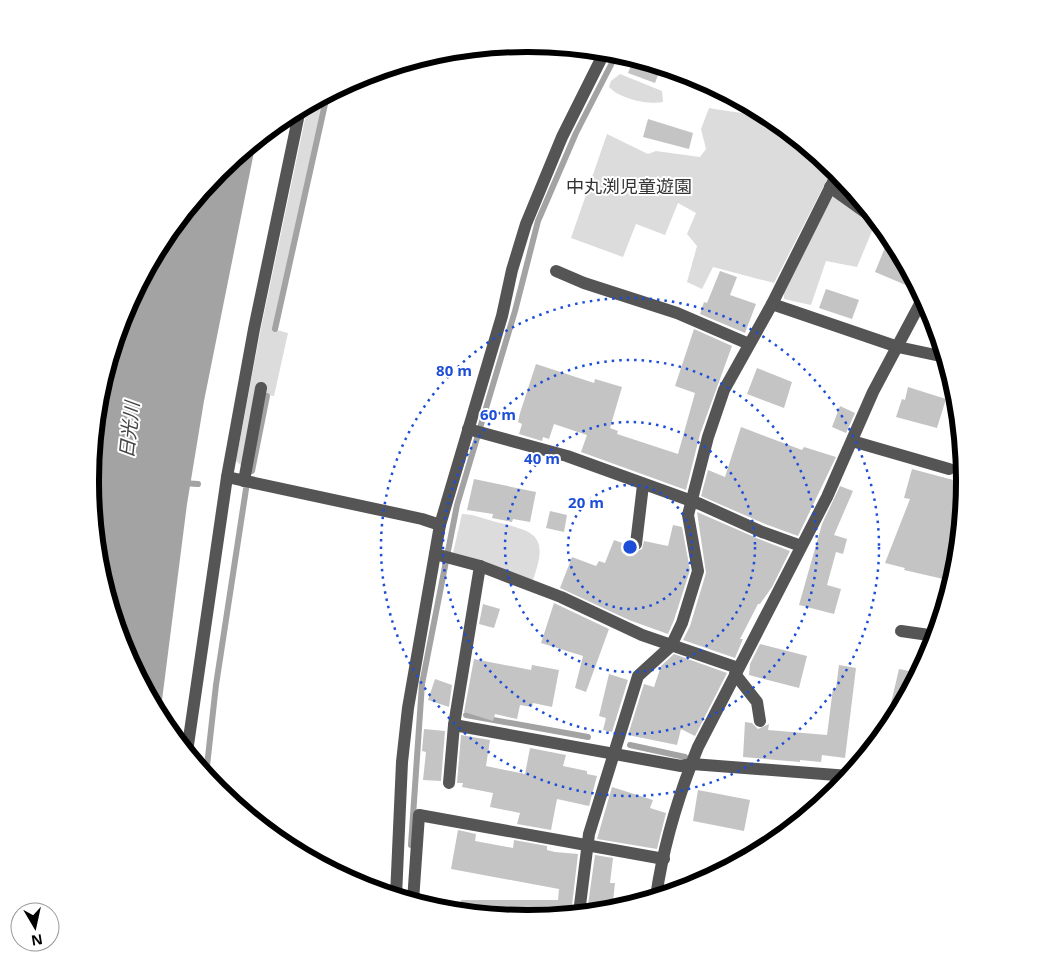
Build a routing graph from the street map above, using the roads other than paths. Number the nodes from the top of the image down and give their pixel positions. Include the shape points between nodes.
1 (602, 59) edge
2 (298, 120) edge
3 (833, 181) edge
4 (830, 187) junction
5 (857, 207) edge
6 (556, 271) dead end
7 (772, 304) junction
8 (919, 306) edge
9 (749, 344) junction
10 (898, 347) junction
11 (938, 355) edge
12 (261, 388) dead end
13 (476, 431) junction
14 (852, 441) junction
15 (949, 469) dead end
16 (227, 477) junction
17 (244, 481) junction
18 (644, 485) junction
19 (692, 502) junction
20 (440, 525) junction
21 (636, 544) dead end
22 (801, 546) junction
23 (442, 556) junction
24 (480, 566) junction
25 (901, 631) dead end
26 (928, 635) edge
27 (671, 646) junction
28 (737, 671) junction
29 (760, 721) dead end
30 (454, 725) junction
31 (188, 742) edge
32 (614, 754) junction
33 (692, 764) junction
34 (839, 775) edge
35 (448, 783) dead end
36 (587, 845) junction
37 (664, 859) junction
38 (396, 889) edge
39 (658, 889) edge
40 (413, 894) edge
41 (581, 906) edge

1 - 13 street via 562,137 526,224 512,270
2 - 16 street
3 - 4 street
4 - 5 street
4 - 7 street
6 - 9 street via 678,314
7 - 9 street
7 - 10 street
8 - 10 street
9 - 19 street via 724,390
10 - 11 street
10 - 14 street via 873,392
12 - 17 street
13 - 18 street via 567,456
13 - 20 street
14 - 15 street
14 - 22 street
16 - 17 street
16 - 31 street
17 - 20 street
18 - 19 street
18 - 21 street
19 - 22 street
19 - 27 street via 688,515 698,571 682,623
20 - 23 street
22 - 28 street
23 - 24 street
23 - 38 street via 408,708 402,762
24 - 27 street via 561,597
24 - 30 street
25 - 26 street
27 - 28 street
27 - 32 street via 638,676
28 - 29 street via 757,702
28 - 33 street
30 - 32 street
30 - 35 street
32 - 33 street via 682,766
32 - 36 street
33 - 34 street
33 - 37 street
36 - 37 street
36 - 40 street via 419,815
36 - 41 street
37 - 39 street

